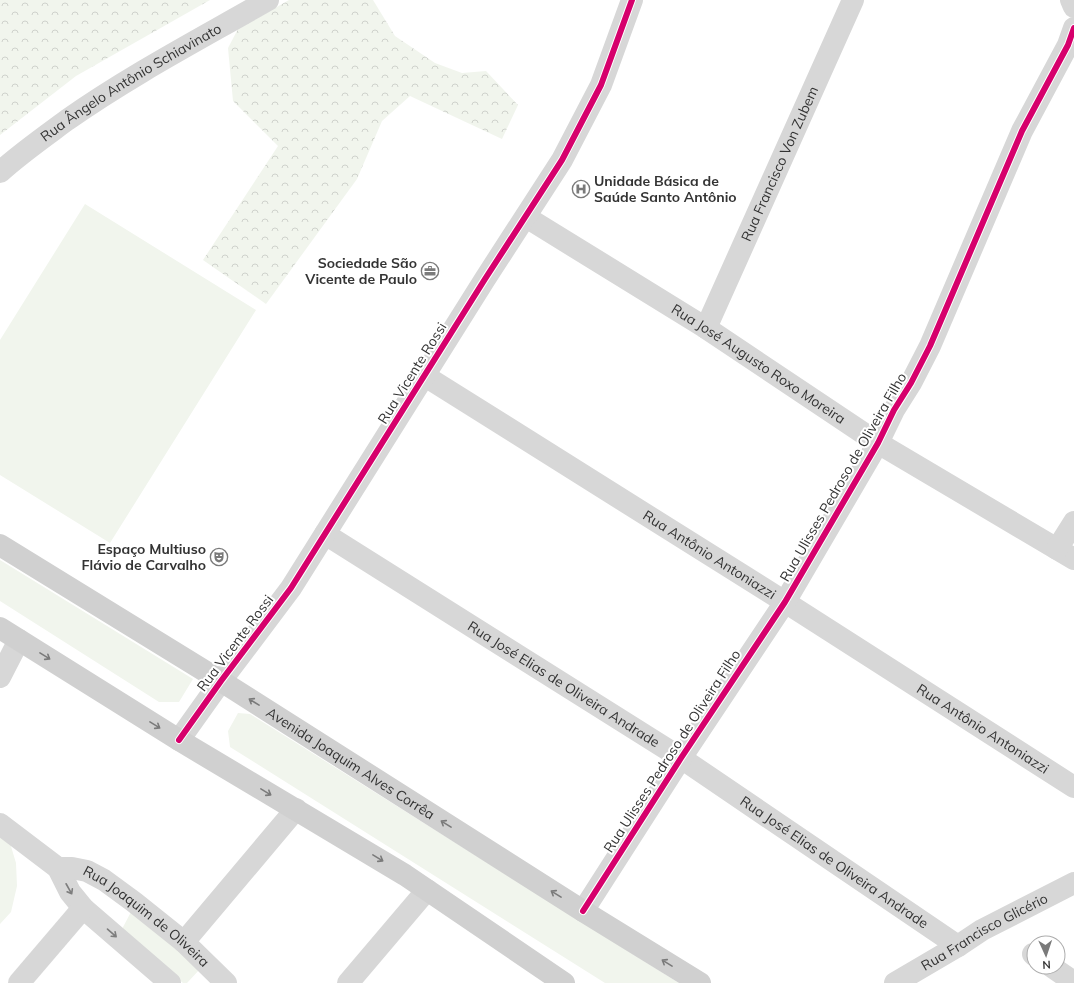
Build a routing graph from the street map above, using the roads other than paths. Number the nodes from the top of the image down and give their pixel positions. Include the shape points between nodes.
1 (268, 0) edge
2 (632, 0) edge
3 (853, 0) edge
4 (1071, 0) edge
5 (1074, 7) edge
6 (1074, 28) edge
7 (0, 172) edge
8 (526, 217) junction
9 (706, 328) junction
10 (425, 376) junction
11 (878, 443) junction
12 (1074, 522) edge
13 (325, 534) junction
14 (0, 545) edge
15 (1066, 554) edge
16 (785, 602) junction
17 (0, 628) edge
18 (19, 640) junction
19 (0, 677) edge
20 (221, 681) junction
21 (179, 740) junction
22 (681, 758) junction
23 (1074, 787) edge
24 (296, 809) junction
25 (0, 824) edge
26 (58, 868) junction
27 (1074, 883) edge
28 (427, 890) junction
29 (82, 908) junction
30 (583, 911) junction
31 (184, 942) junction
32 (958, 946) junction
33 (1064, 975) edge
34 (557, 981) edge
35 (1074, 982) edge
36 (19, 983) edge
37 (170, 983) edge
38 (226, 983) edge
39 (348, 983) edge
40 (700, 983) edge
41 (895, 983) edge

1 - 7 street, Rua Ângelo Antônio Schiavinato via 82,109
2 - 8 street, Rua Vicente Rossi via 601,85 562,160
3 - 9 street, Rua Francisco Von Zubem
4 - 5 street
6 - 11 street, Rua Ulisses Pedroso de Oliveira Filho via 1068,45 1022,131 930,346
8 - 9 street, Rua José Augusto Roxo Moreira
8 - 10 street, Rua Vicente Rossi
9 - 11 street, Rua José Augusto Roxo Moreira
10 - 13 street, Rua Vicente Rossi
10 - 16 street, Rua Antônio Antoniazzi
11 - 15 street, Rua José Augusto Roxo Moreira
11 - 16 street, Rua Ulisses Pedroso de Oliveira Filho
12 - 15 street
13 - 20 street, Rua Vicente Rossi via 291,588
13 - 22 street, Rua José Elias de Oliveira Andrade
14 - 20 main road, Avenida Joaquim Alves Corrêa
16 - 22 street, Rua Ulisses Pedroso de Oliveira Filho
16 - 23 street, Rua Antônio Antoniazzi
17 - 18 main road
18 - 19 street
18 -> 21 main road
20 - 21 street, Rua Vicente Rossi
30 -> 20 main road, Avenida Joaquim Alves Corrêa
21 -> 24 main road
22 - 30 street, Rua Ulisses Pedroso de Oliveira Filho
22 - 32 street, Rua José Elias de Oliveira Andrade
24 -> 28 main road
24 - 31 street
25 - 26 street, Rua Joaquim de Oliveira
26 -> 29 street, Rua Joaquim de Oliveira via 70,892
26 - 31 street, Rua Joaquim de Oliveira via 87,871 104,880
27 - 32 street, Rua Francisco Glicério via 982,930
28 - 34 main road
28 - 39 street
29 - 36 street
29 -> 37 street, Rua Joaquim de Oliveira
40 -> 30 main road, Avenida Joaquim Alves Corrêa
31 - 38 street, Rua Joaquim de Oliveira
32 - 41 street, Rua Francisco Glicério
33 - 35 street

